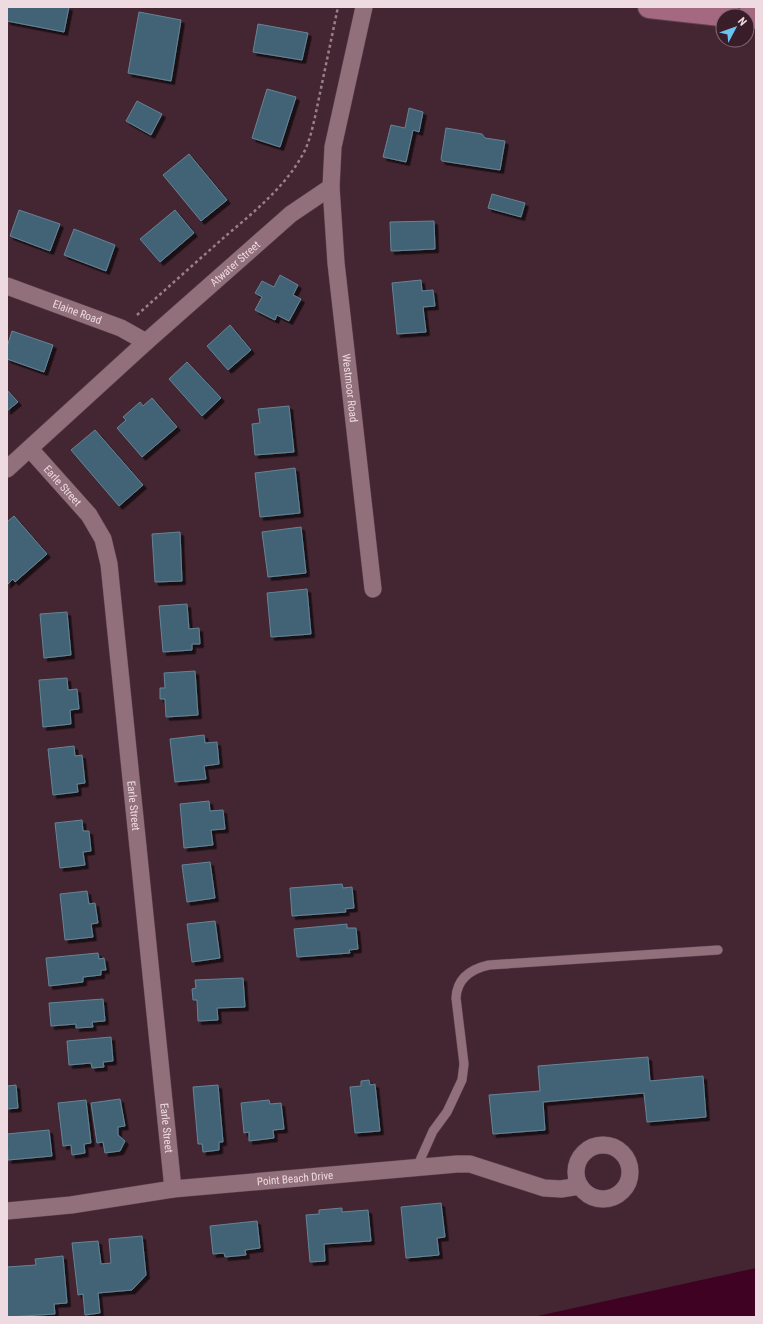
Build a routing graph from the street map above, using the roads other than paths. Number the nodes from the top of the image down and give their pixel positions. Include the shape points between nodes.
1 (363, 7) edge
2 (649, 7) edge
3 (715, 14) edge
4 (331, 187) junction
5 (7, 286) edge
6 (146, 342) junction
7 (30, 449) junction
8 (7, 469) edge
9 (373, 589) dead end
10 (718, 950) dead end
11 (417, 1167) junction
12 (580, 1186) dead end
13 (173, 1189) junction
14 (7, 1211) edge

1 - 4 street via 333,147
2 - 3 main road
4 - 6 street, Atwater Street via 291,214
4 - 9 street, Westmoor Road via 336,263
5 - 6 street, Elaine Road via 121,328
6 - 7 street, Atwater Street
7 - 8 street, Atwater Street
7 - 13 street, Earle Street via 89,515 103,539 109,564
10 - 11 lane via 489,965 470,972 460,982 456,991 464,1064 462,1080 447,1112 433,1131
11 - 12 street, Point Beach Drive via 470,1164 544,1188
11 - 13 street, Point Beach Drive
13 - 14 street, Point Beach Drive

